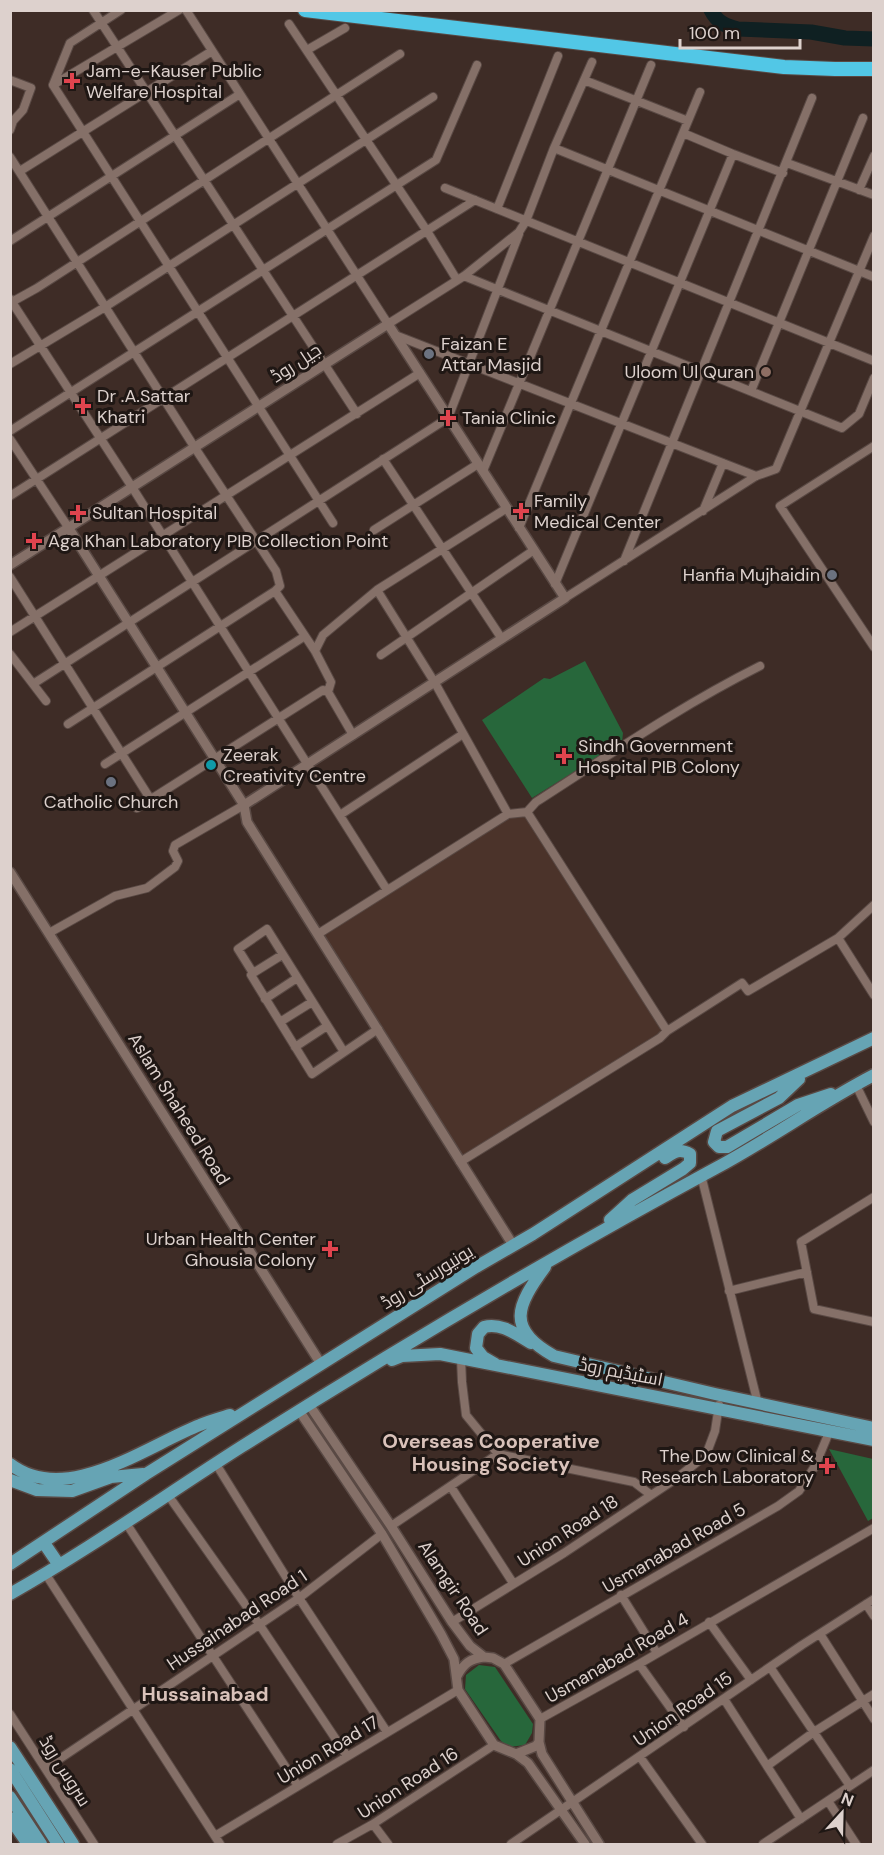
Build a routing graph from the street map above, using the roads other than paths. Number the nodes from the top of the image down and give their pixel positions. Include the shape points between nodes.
1 (93, 10) edge
2 (121, 10) edge
3 (179, 10) edge
4 (186, 10) edge
5 (305, 10) edge
6 (102, 24) junction
7 (289, 24) dead end
8 (345, 28) dead end
9 (118, 48) junction
10 (307, 50) junction
11 (212, 51) junction
12 (400, 54) dead end
13 (558, 56) dead end
14 (592, 62) dead end
15 (477, 65) dead end
16 (651, 65) dead end
17 (873, 69) edge
18 (10, 80) edge
19 (584, 80) junction
20 (53, 85) junction
21 (147, 92) junction
22 (700, 92) dead end
23 (240, 94) junction
24 (337, 94) junction
25 (433, 98) dead end
26 (812, 98) dead end
27 (636, 101) junction
28 (14, 116) edge
29 (862, 118) dead end
30 (688, 121) junction
31 (10, 130) edge
32 (83, 132) junction
33 (683, 133) junction
34 (175, 135) junction
35 (268, 139) junction
36 (366, 140) junction
37 (554, 148) junction
38 (733, 154) junction
39 (873, 156) edge
40 (11, 157) edge
41 (787, 163) junction
42 (608, 170) junction
43 (20, 171) junction
44 (783, 173) junction
45 (111, 176) junction
46 (204, 180) junction
47 (837, 181) junction
48 (297, 184) junction
49 (396, 186) junction
50 (445, 188) dead end
51 (859, 190) junction
52 (659, 191) junction
53 (873, 195) edge
54 (475, 200) junction
55 (496, 209) junction
56 (709, 211) junction
57 (48, 216) junction
58 (140, 221) junction
59 (526, 221) junction
60 (234, 225) junction
61 (327, 230) junction
62 (427, 231) junction
63 (758, 231) junction
64 (519, 232) junction
65 (873, 236) edge
66 (10, 241) edge
67 (578, 242) junction
68 (808, 251) junction
69 (77, 262) junction
70 (630, 262) junction
71 (169, 266) junction
72 (263, 271) junction
73 (860, 272) junction
74 (357, 276) junction
75 (873, 277) edge
76 (460, 278) junction
77 (680, 283) junction
78 (498, 289) junction
79 (11, 301) edge
80 (729, 303) junction
81 (105, 307) junction
82 (550, 310) junction
83 (198, 312) junction
84 (293, 316) junction
85 (779, 323) junction
86 (388, 324) junction
87 (601, 331) junction
88 (395, 335) junction
89 (830, 343) junction
90 (40, 346) junction
91 (652, 351) junction
92 (134, 352) junction
93 (227, 358) junction
94 (873, 361) edge
95 (10, 364) edge
96 (324, 364) junction
97 (469, 364) junction
98 (701, 371) junction
99 (420, 373) junction
100 (873, 378) edge
101 (519, 384) junction
102 (751, 391) junction
103 (70, 393) junction
104 (164, 398) junction
105 (571, 404) junction
106 (259, 407) junction
107 (801, 411) junction
108 (357, 414) junction
109 (448, 418) junction
110 (623, 424) junction
111 (10, 430) edge
112 (10, 439) edge
113 (100, 439) junction
114 (672, 443) junction
115 (873, 446) edge
116 (195, 448) junction
117 (290, 456) junction
118 (383, 459) junction
119 (723, 463) junction
120 (480, 467) junction
121 (756, 476) junction
122 (37, 479) junction
123 (132, 487) junction
124 (10, 496) edge
125 (226, 496) junction
126 (319, 500) junction
127 (413, 504) junction
128 (507, 508) junction
129 (703, 511) junction
130 (333, 523) dead end
131 (68, 527) junction
132 (519, 528) junction
133 (374, 530) dead end
134 (163, 536) junction
135 (256, 541) junction
136 (443, 550) junction
137 (534, 550) junction
138 (624, 561) junction
139 (10, 565) edge
140 (100, 575) junction
141 (10, 577) edge
142 (193, 581) junction
143 (555, 584) junction
144 (377, 590) junction
145 (275, 591) junction
146 (472, 591) junction
147 (565, 598) junction
148 (35, 616) junction
149 (130, 621) junction
150 (220, 626) junction
151 (10, 632) edge
152 (305, 636) junction
153 (407, 638) junction
154 (502, 639) junction
155 (873, 647) edge
156 (315, 651) junction
157 (10, 654) edge
158 (381, 655) dead end
159 (65, 663) junction
160 (760, 666) dead end
161 (157, 667) junction
162 (249, 672) junction
163 (435, 683) junction
164 (33, 684) junction
165 (328, 692) junction
166 (46, 701) dead end
167 (93, 708) junction
168 (186, 712) junction
169 (278, 716) junction
170 (68, 724) dead end
171 (463, 734) junction
172 (353, 735) junction
173 (122, 753) junction
174 (214, 757) junction
175 (105, 764) dead end
176 (308, 764) junction
177 (151, 800) junction
178 (244, 805) junction
179 (136, 808) dead end
180 (527, 812) junction
181 (508, 814) junction
182 (339, 815) junction
183 (10, 872) edge
184 (387, 890) junction
185 (873, 905) edge
186 (49, 933) junction
187 (318, 934) junction
188 (838, 938) junction
189 (282, 955) junction
190 (253, 973) junction
191 (297, 978) junction
192 (873, 995) edge
193 (265, 999) junction
194 (312, 1002) junction
195 (280, 1022) junction
196 (327, 1026) junction
197 (378, 1029) junction
198 (667, 1031) junction
199 (873, 1038) edge
200 (296, 1047) junction
201 (344, 1052) junction
202 (815, 1066) junction
203 (873, 1075) edge
204 (851, 1087) junction
205 (873, 1122) edge
206 (460, 1162) junction
207 (701, 1175) junction
208 (620, 1177) junction
209 (873, 1197) edge
210 (596, 1233) junction
211 (513, 1245) junction
212 (549, 1261) junction
213 (807, 1272) junction
214 (729, 1291) junction
215 (873, 1322) edge
216 (534, 1345) junction
217 (461, 1359) junction
218 (321, 1364) junction
219 (501, 1367) junction
220 (363, 1372) junction
221 (720, 1395) junction
222 (758, 1404) junction
223 (305, 1409) junction
224 (719, 1409) junction
225 (248, 1410) junction
226 (873, 1428) edge
227 (830, 1430) junction
228 (873, 1440) edge
229 (498, 1454) junction
230 (10, 1464) edge
231 (216, 1464) junction
232 (146, 1474) junction
233 (10, 1480) edge
234 (451, 1488) junction
235 (651, 1495) junction
236 (168, 1496) junction
237 (126, 1523) junction
238 (392, 1526) junction
239 (873, 1528) edge
240 (382, 1534) junction
241 (44, 1543) junction
242 (10, 1564) edge
243 (59, 1565) junction
244 (45, 1574) junction
245 (513, 1583) junction
246 (10, 1594) edge
247 (621, 1595) junction
248 (298, 1598) junction
249 (873, 1599) edge
250 (866, 1604) junction
251 (873, 1616) edge
252 (452, 1622) junction
253 (709, 1622) junction
254 (259, 1624) junction
255 (820, 1634) junction
256 (657, 1653) junction
257 (211, 1656) junction
258 (484, 1657) junction
259 (504, 1664) junction
260 (639, 1664) junction
261 (770, 1667) junction
262 (457, 1676) junction
263 (751, 1680) junction
264 (458, 1690) junction
265 (873, 1694) edge
266 (724, 1699) junction
267 (863, 1702) junction
268 (132, 1709) junction
269 (10, 1714) edge
270 (540, 1719) junction
271 (873, 1719) edge
272 (684, 1727) junction
273 (387, 1732) junction
274 (814, 1732) junction
275 (539, 1742) junction
276 (495, 1745) junction
277 (10, 1747) edge
278 (516, 1754) junction
279 (347, 1756) junction
280 (640, 1757) junction
281 (767, 1766) junction
282 (46, 1768) junction
283 (10, 1769) edge
284 (872, 1775) edge
285 (298, 1786) junction
286 (850, 1786) junction
287 (10, 1797) edge
288 (828, 1801) junction
289 (573, 1803) junction
290 (562, 1811) junction
291 (10, 1818) edge
292 (801, 1819) junction
293 (373, 1824) junction
294 (215, 1836) junction
295 (58, 1844) edge
296 (28, 1845) edge
297 (41, 1845) edge
298 (73, 1845) edge
299 (94, 1845) edge
300 (220, 1845) edge
301 (337, 1845) edge
302 (388, 1845) edge
303 (511, 1845) edge
304 (585, 1845) edge
305 (599, 1845) edge
306 (702, 1845) edge
307 (763, 1845) edge
308 (856, 1845) edge

1 - 6 street
2 - 6 street
3 - 9 street
4 - 11 street
5 - 17 highway via 784,67
6 - 9 street
6 - 20 street via 70,43
7 - 10 street
8 - 10 street
9 - 20 street
9 - 21 street
10 - 24 street
11 - 21 street
11 - 23 street
12 - 24 street
13 - 55 street
14 - 19 street, جیل روڈ
15 - 49 street via 436,160
16 - 27 street
18 - 28 street via 31,88
19 - 27 street
19 - 37 street, جیل روڈ
20 - 32 street
21 - 32 street
21 - 34 street
22 - 30 street
23 - 34 street
23 - 35 street
24 - 35 street
24 - 36 street
25 - 36 street
26 - 41 street
27 - 30 street
27 - 42 street
28 - 31 street
29 - 47 street
30 - 33 street
32 - 43 street
32 - 45 street
33 - 38 street
33 - 52 street
34 - 45 street
34 - 46 street
35 - 46 street
35 - 48 street
36 - 48 street
36 - 49 street
37 - 42 street
37 - 59 street, جیل روڈ
38 - 44 street
38 - 56 street
39 - 51 street
40 - 43 street
41 - 44 street
41 - 47 street
42 - 52 street
42 - 67 street
43 - 57 street
44 - 63 street
45 - 57 street
45 - 58 street
46 - 58 street
46 - 60 street
47 - 51 street
47 - 68 street
48 - 60 street
48 - 61 street
49 - 61 street
49 - 62 street
50 - 54 street
51 - 53 street
52 - 56 street
52 - 70 street
54 - 55 street
54 - 62 street
55 - 59 street
56 - 63 street
56 - 77 street
57 - 66 street
57 - 69 street
58 - 69 street
58 - 71 street
59 - 64 street, جیل روڈ
59 - 67 street
60 - 71 street
60 - 72 street
61 - 72 street
61 - 74 street
62 - 74 street
62 - 76 street
63 - 68 street
63 - 80 street
64 - 76 street, جیل روڈ
64 - 78 street
65 - 73 street
67 - 70 street
67 - 82 street
68 - 73 street
68 - 85 street
69 - 79 street
69 - 81 street
70 - 77 street
70 - 87 street
71 - 81 street
71 - 83 street
72 - 83 street
72 - 84 street
73 - 75 street
73 - 89 street
74 - 84 street
74 - 86 street
76 - 78 street
76 - 86 street, جیل روڈ
77 - 80 street
77 - 91 street
78 - 82 street
78 - 97 street
79 - 90 street
80 - 85 street
80 - 98 street
81 - 90 street
81 - 92 street
82 - 87 street
82 - 101 street
83 - 92 street
83 - 93 street
84 - 93 street
84 - 96 street
85 - 89 street
85 - 102 street
86 - 88 street
86 - 96 street, جیل روڈ
87 - 91 street
87 - 105 street
88 - 97 street
88 - 99 street
89 - 94 street
89 - 107 street
90 - 95 street
90 - 103 street
91 - 98 street
91 - 110 street
92 - 103 street
92 - 104 street
93 - 104 street
93 - 106 street
96 - 106 street, جیل روڈ
96 - 108 street
97 - 101 street
97 - 109 street
98 - 102 street
98 - 114 street
99 - 108 street
99 - 109 street
100 - 107 street via 859,414 842,428
101 - 105 street
101 - 120 street
102 - 107 street
103 - 111 street
103 - 113 street
104 - 113 street
104 - 116 street
105 - 110 street
105 - 132 street
106 - 116 street, جیل روڈ
106 - 117 street
107 - 121 street via 776,469
108 - 117 street
109 - 118 street
109 - 120 street
110 - 114 street
110 - 143 street
112 - 122 street
113 - 122 street
113 - 123 street
114 - 119 street
114 - 138 street
115 - 155 street via 780,506
116 - 123 street, جیل روڈ
116 - 125 street
117 - 125 street
117 - 126 street
118 - 126 street
118 - 127 street
119 - 121 street
119 - 129 street
120 - 127 street
120 - 128 street
121 - 129 street
122 - 124 street
122 - 131 street
123 - 131 street, جیل روڈ
123 - 134 street
125 - 134 street
125 - 135 street
126 - 130 street
126 - 135 street
127 - 133 street
127 - 136 street
128 - 132 street
128 - 136 street
129 - 138 street
131 - 139 street, جیل روڈ
131 - 140 street
132 - 137 street
134 - 140 street
134 - 142 street
135 - 142 street
135 - 145 street via 276,571 280,586
136 - 144 street
136 - 146 street
137 - 143 street
137 - 146 street
138 - 147 street
140 - 148 street
140 - 149 street
141 - 148 street
142 - 149 street
142 - 150 street
143 - 147 street
144 - 153 street
144 - 156 street via 323,635
145 - 150 street
145 - 152 street
146 - 153 street
146 - 154 street
147 - 154 street
148 - 151 street
148 - 159 street
149 - 159 street
149 - 161 street
150 - 161 street
150 - 162 street
152 - 156 street
152 - 162 street
153 - 158 street
153 - 163 street
154 - 163 street
156 - 165 street via 331,682
157 - 164 street
159 - 164 street
159 - 167 street
160 - 180 street via 665,719 536,802
161 - 167 street
161 - 168 street
162 - 168 street
162 - 169 street
163 - 171 street
163 - 172 street
164 - 166 street
165 - 169 street via 323,690
165 - 172 street
167 - 170 street
167 - 173 street
168 - 173 street
168 - 174 street
169 - 174 street
169 - 176 street
171 - 181 street
171 - 182 street
172 - 176 street
173 - 175 street
173 - 177 street
174 - 177 street
174 - 178 street
176 - 178 street
176 - 182 street
177 - 179 street
178 - 186 street via 175,845 175,867 147,888 115,896
178 - 187 street via 247,822
180 - 181 street
180 - 198 street
181 - 184 street
182 - 184 street
183 - 186 street, Aslam Shaheed Road
184 - 187 street
185 - 188 street
186 - 218 street, Aslam Shaheed Road
187 - 197 street
188 - 192 street
188 - 198 street via 748,991 742,983
189 - 190 street
189 - 190 street via 267,930 238,949
189 - 191 street
190 - 193 street
191 - 193 street
191 - 194 street
193 - 195 street
194 - 195 street
194 - 196 street
195 - 200 street
196 - 200 street
196 - 201 street
197 - 201 street
197 - 206 street
198 - 206 street
199 - 202 main road, یونیورسٹی روڈ
200 - 201 street via 312,1074
202 - 204 main road via 778,1098 717,1131 714,1142 719,1147 727,1146 798,1105
202 - 208 main road, یونیورسٹی روڈ via 732,1106
203 - 204 main road
204 - 205 street
204 - 207 main road
206 - 211 street
207 - 210 main road
207 - 214 street
208 - 210 main road via 648,1168 677,1151 690,1154 690,1163 684,1169 632,1200
208 - 211 main road, یونیورسٹی روڈ
209 - 213 street via 801,1242
210 - 212 main road
211 - 218 main road, یونیورسٹی روڈ
212 - 216 main road via 520,1308 521,1325
212 - 220 main road
213 - 214 street
213 - 215 street via 814,1309
214 - 222 street
216 - 219 main road, اسٹیڈیم روڈ via 506,1329 484,1327 477,1334 476,1348
216 - 221 main road, اسٹیڈیم روڈ via 554,1356
217 - 219 main road, اسٹیڈیم روڈ
217 - 220 main road, اسٹیڈیم روڈ via 440,1354 402,1356
217 - 229 street via 466,1414
218 - 225 main road, یونیورسٹی روڈ
219 - 224 main road, اسٹیڈیم روڈ
220 - 223 main road
221 - 222 main road, اسٹیڈیم روڈ
221 - 224 street, Union Road 18
222 - 226 main road, اسٹیڈیم روڈ
223 - 231 main road
223 - 238 street, Alamgir Road
223 - 240 street, Alamgir Road
224 - 227 main road, اسٹیڈیم روڈ
224 - 235 street, Union Road 18 via 706,1455
225 - 230 main road via 200,1425 123,1461 75,1476 40,1478
225 - 232 main road, یونیورسٹی روڈ
227 - 228 main road, اسٹیڈیم روڈ
227 - 247 street, Usmanabad Road 5 via 799,1491
229 - 234 street
229 - 235 street via 634,1482
231 - 236 main road
231 - 248 street
232 - 233 main road via 111,1477 72,1491 37,1490
232 - 241 main road, یونیورسٹی روڈ
234 - 238 street
234 - 245 street
235 - 245 street, Union Road 18
236 - 237 main road
236 - 254 street
237 - 243 main road
237 - 257 street
238 - 252 street, Alamgir Road
239 - 253 street, Usmanabad Road 4
240 - 248 street, Hussainabad Road 1
240 - 262 street, Alamgir Road via 441,1634
241 - 242 main road, یونیورسٹی روڈ
241 - 243 main road
243 - 244 main road
244 - 246 main road
244 - 268 street
245 - 252 street, Union Road 18
247 - 256 street
247 - 259 street, Usmanabad Road 5
248 - 254 street, Hussainabad Road 1
248 - 273 street
249 - 250 street, Union Road 15
250 - 251 street
250 - 255 street, Union Road 15
252 - 258 street, Alamgir Road
253 - 256 street, Usmanabad Road 4
253 - 263 street, Usmanabad Road 4
254 - 257 street, Hussainabad Road 1
254 - 279 street
255 - 261 street, Union Road 15
255 - 267 street
256 - 260 street, Usmanabad Road 4
257 - 268 street, Hussainabad Road 1
257 - 285 street
258 - 259 street, Alamgir Road
258 - 262 street via 464,1664
259 - 270 street
260 - 270 street, Usmanabad Road 4
260 - 272 street
261 - 263 street, Union Road 15
261 - 274 street
262 - 264 street, Alamgir Road
263 - 266 street, Union Road 15
264 - 273 street, Union Road 17
264 - 276 street, Alamgir Road
265 - 267 street
266 - 272 street, Union Road 15
266 - 281 street
267 - 271 street
267 - 274 street
268 - 282 street, Hussainabad Road 1
268 - 294 street
269 - 282 street, سروس روڈ
270 - 275 street
272 - 280 street, Union Road 15
273 - 279 street, Union Road 17
274 - 281 street
274 - 286 street
275 - 278 street
275 - 289 street via 542,1754
276 - 278 street
276 - 293 street, Union Road 16
277 - 298 main road
278 - 290 street via 528,1762
279 - 285 street, Union Road 17
280 - 289 street, Union Road 15
280 - 306 street
281 - 292 street
282 - 299 street, سروس روڈ
283 - 295 main road
284 - 286 street
285 - 294 street, Union Road 17
286 - 288 street
287 - 297 main road
288 - 292 street
288 - 308 street
289 - 290 street, Union Road 15
289 - 305 street
290 - 303 street, Union Road 15
290 - 304 street
291 - 296 main road
292 - 307 street
293 - 301 street, Union Road 16
293 - 302 street
294 - 300 street

